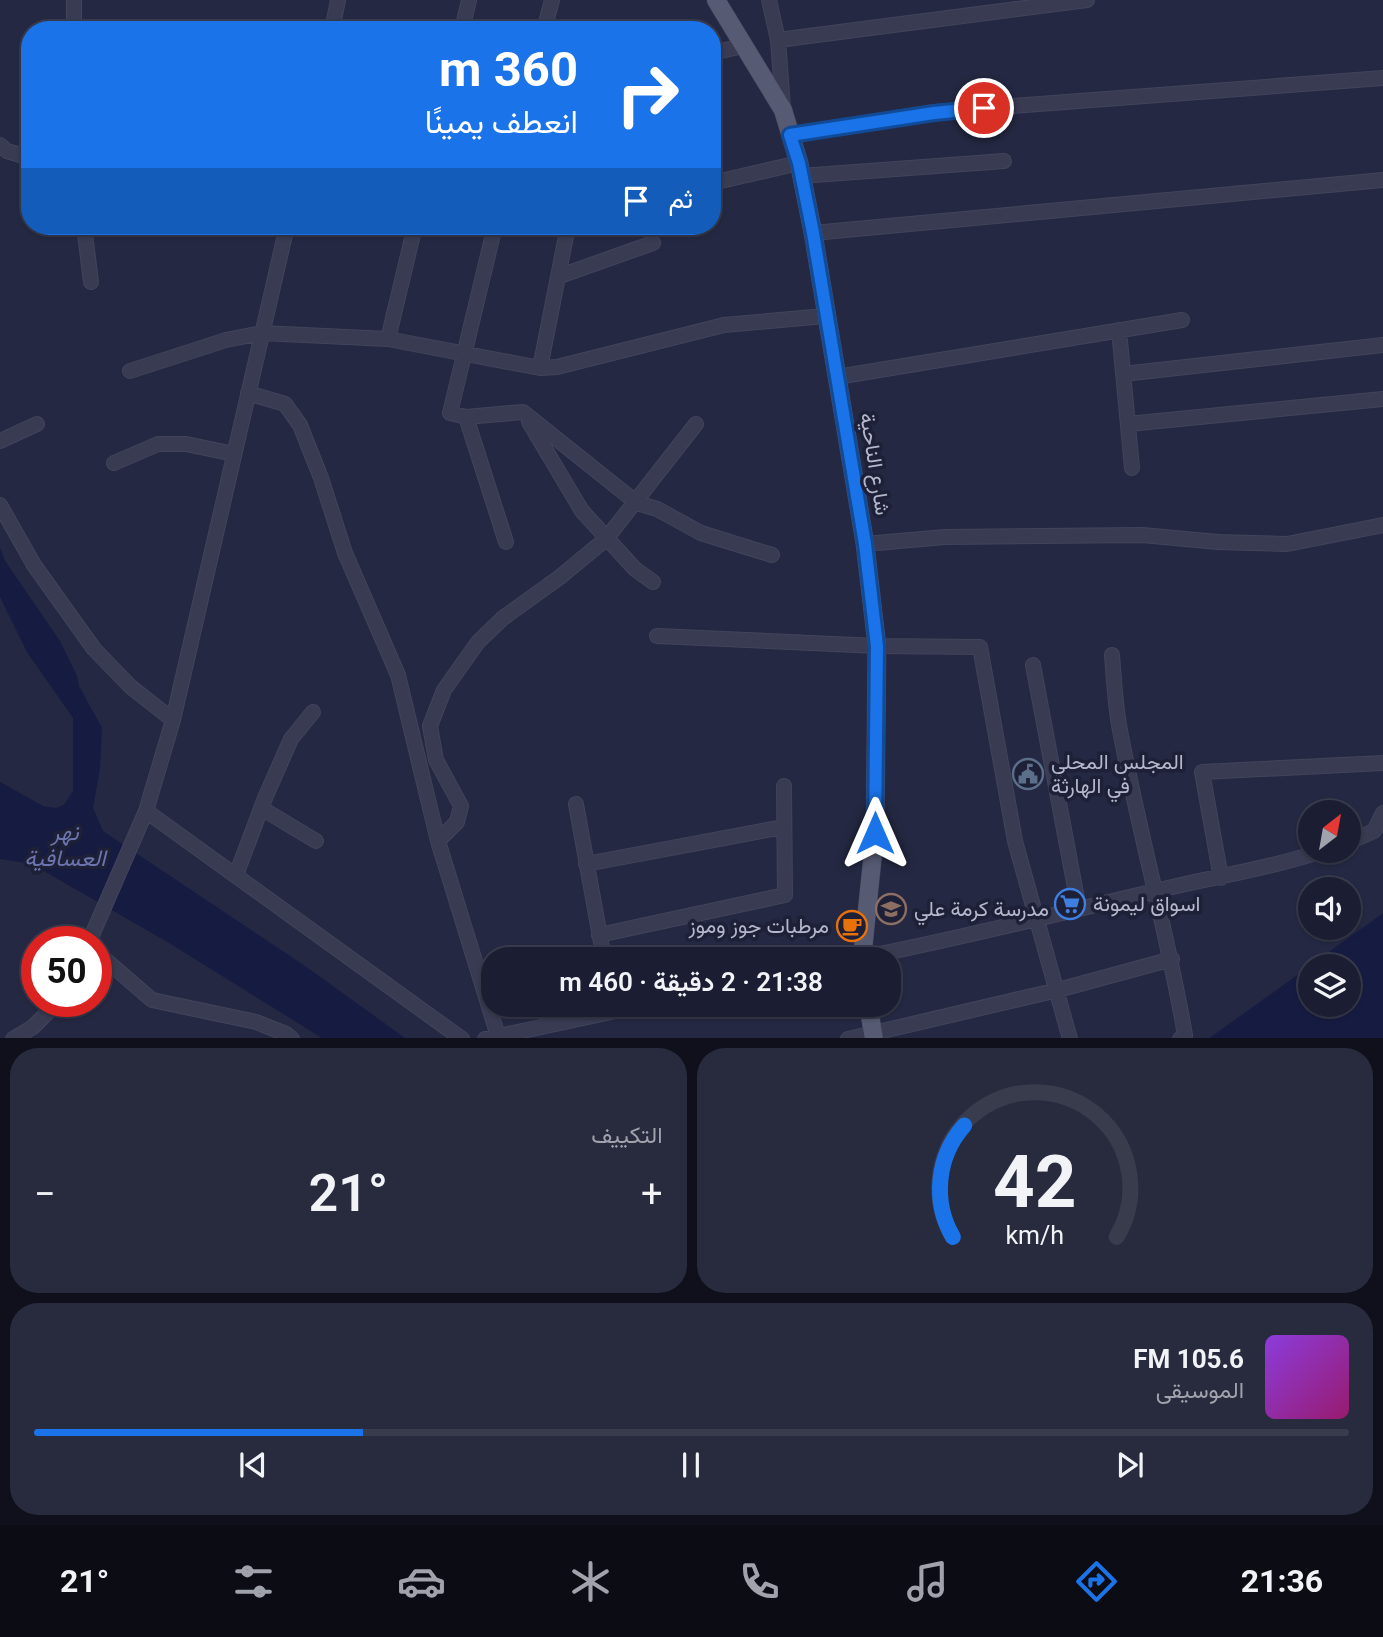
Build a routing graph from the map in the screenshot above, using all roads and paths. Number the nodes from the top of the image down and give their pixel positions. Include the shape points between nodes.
1 (75, 0) edge
2 (338, 0) edge
3 (469, 0) edge
4 (552, 0) edge
5 (716, 0) edge
6 (769, 0) edge
7 (1087, 0) edge
8 (74, 21) edge
9 (333, 21) edge
10 (464, 21) edge
11 (546, 21) edge
12 (778, 40) junction
13 (743, 46) junction
14 (721, 51) edge
15 (1383, 78) edge
16 (783, 110) junction
17 (790, 135) junction
18 (0, 145) edge
19 (21, 155) edge
20 (1004, 161) dead end
21 (800, 169) junction
22 (1383, 180) edge
23 (721, 182) edge
24 (813, 233) junction
25 (85, 235) edge
26 (284, 235) edge
27 (413, 235) edge
28 (493, 235) edge
29 (567, 235) edge
30 (653, 243) dead end
31 (560, 276) junction
32 (92, 282) dead end
33 (825, 316) junction
34 (1182, 320) dead end
35 (1119, 330) junction
36 (262, 332) junction
37 (388, 339) junction
38 (1383, 345) edge
39 (463, 352) junction
40 (540, 368) junction
41 (130, 371) dead end
42 (1123, 374) junction
43 (837, 377) junction
44 (248, 393) junction
45 (1383, 399) edge
46 (523, 412) junction
47 (466, 417) junction
48 (37, 424) dead end
49 (696, 424) dead end
50 (1128, 424) junction
51 (0, 441) edge
52 (234, 454) junction
53 (114, 463) dead end
54 (1132, 468) dead end
55 (637, 503) junction
56 (0, 505) edge
57 (1383, 525) edge
58 (606, 539) junction
59 (506, 542) dead end
60 (865, 544) junction
61 (772, 555) dead end
62 (653, 582) dead end
63 (657, 636) dead end
64 (877, 646) junction
65 (1112, 655) dead end
66 (1033, 665) dead end
67 (313, 712) dead end
68 (173, 720) junction
69 (1383, 763) edge
70 (784, 786) dead end
71 (576, 804) dead end
72 (261, 808) junction
73 (146, 811) junction
74 (1383, 813) edge
75 (783, 827) junction
76 (1362, 836) edge
77 (316, 841) dead end
78 (438, 841) junction
79 (1298, 859) edge
80 (586, 864) junction
81 (236, 875) junction
82 (1221, 878) junction
83 (1154, 892) junction
84 (1079, 909) junction
85 (1036, 920) junction
86 (96, 926) edge
87 (599, 935) junction
88 (602, 947) edge
89 (861, 947) edge
90 (901, 950) edge
91 (1172, 959) junction
92 (112, 965) edge
93 (1058, 990) junction
94 (47, 1017) edge
95 (589, 1017) edge
96 (870, 1017) edge
97 (256, 1022) junction
98 (551, 1032) edge
99 (35, 1033) edge
100 (874, 1036) edge
101 (491, 1037) edge
102 (13, 1038) edge
103 (260, 1038) edge
104 (292, 1038) edge
105 (462, 1038) edge
106 (848, 1038) edge
107 (1070, 1038) edge
108 (1180, 1038) edge

1 - 8 street
2 - 9 street
3 - 10 street
4 - 11 street
5 - 13 main road, شارع الناحية
6 - 12 street
7 - 12 street
12 - 16 street
13 - 14 street
13 - 16 main road, شارع الناحية
15 - 17 street via 934,113
16 - 17 main road, شارع الناحية
17 - 21 main road, شارع الناحية
18 - 19 street
20 - 21 street
21 - 23 street
21 - 24 main road, شارع الناحية
22 - 24 street
24 - 33 main road, شارع الناحية
25 - 32 street
26 - 36 street
27 - 37 street
28 - 39 street
29 - 31 street
30 - 31 street
31 - 40 street
33 - 40 street via 724,325
33 - 43 main road, شارع الناحية
34 - 35 street
35 - 42 street
35 - 43 street
36 - 37 street
36 - 41 street
36 - 44 street
37 - 39 street
38 - 42 street
39 - 40 street
39 - 47 street via 450,413
42 - 50 street
43 - 60 main road, شارع الناحية
44 - 52 street
44 - 78 street via 285,404 300,425 345,553 398,675
45 - 50 street
46 - 47 street
46 - 55 street
46 - 58 street via 582,511
47 - 59 street
48 - 51 street
49 - 55 street
50 - 54 street
52 - 53 street via 186,444 158,444
52 - 68 street
55 - 58 street
55 - 61 street via 701,533
56 - 68 street via 33,565 94,649 131,687
57 - 60 street via 1287,544 1142,535 945,537
58 - 62 street
58 - 78 street via 503,618 478,642 444,690 430,726 436,760 461,806 457,822
60 - 64 main road, شارع الناحية
63 - 64 street
64 - 85 street via 980,647 1016,841
64 - 89 main road, شارع الناحية via 875,833
65 - 83 street via 1118,722
66 - 84 street
67 - 72 street via 291,739
68 - 73 street
69 - 82 street via 1202,772
70 - 75 street
71 - 80 street
72 - 77 street
72 - 81 street
73 - 81 street
73 - 86 street
74 - 76 street via 1374,831
75 - 80 street
75 - 87 street via 785,895
78 - 101 street
79 - 82 street
80 - 87 street
81 - 105 street
82 - 83 street
83 - 84 street
83 - 91 street
84 - 85 street
85 - 90 street
85 - 93 street
87 - 88 street
91 - 93 street
91 - 108 street via 1185,1035
92 - 97 street via 152,1000
93 - 100 street
93 - 107 street
94 - 99 street
95 - 98 street
96 - 100 main road
97 - 103 street
97 - 104 street
98 - 101 street
99 - 102 street
100 - 106 street

